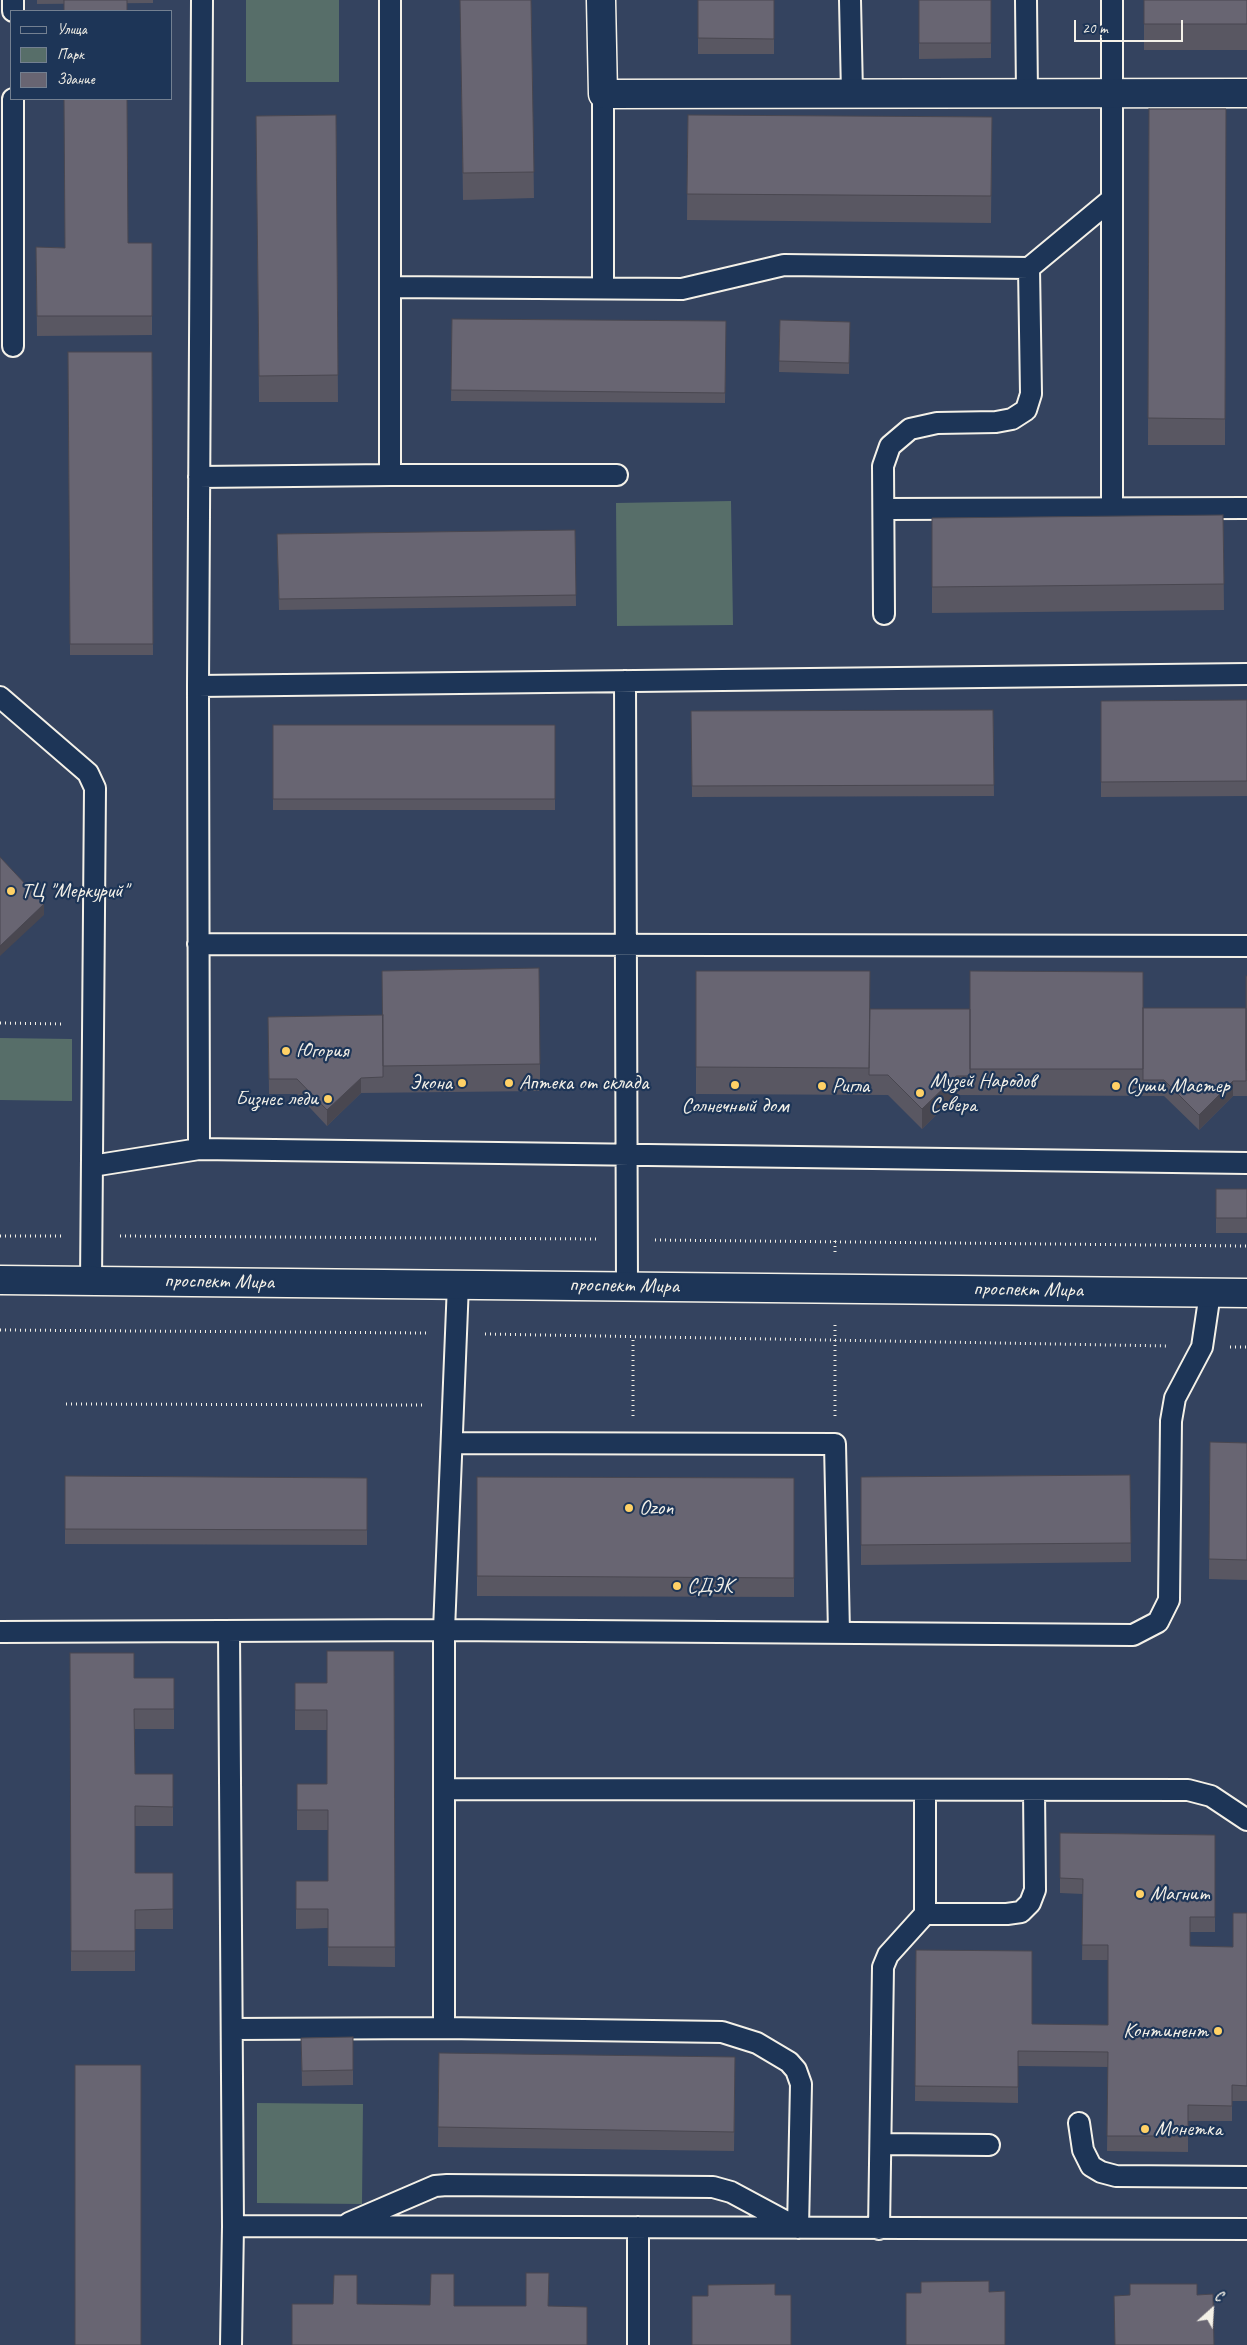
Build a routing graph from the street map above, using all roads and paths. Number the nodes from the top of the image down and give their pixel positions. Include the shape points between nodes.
1 (202, 0) edge
2 (390, 0) edge
3 (601, 0) edge
4 (850, 0) edge
5 (1026, 0) edge
6 (1112, 0) edge
7 (1112, 93) junction
8 (1247, 93) edge
9 (603, 94) junction
10 (852, 94) junction
11 (1027, 94) junction
12 (13, 100) edge
13 (1112, 199) junction
14 (1029, 268) junction
15 (390, 287) junction
16 (603, 288) junction
17 (13, 346) dead end
18 (390, 475) junction
19 (617, 475) dead end
20 (199, 476) junction
21 (1247, 508) edge
22 (884, 509) junction
23 (1112, 509) junction
24 (884, 614) dead end
25 (1247, 674) edge
26 (625, 682) junction
27 (198, 686) junction
28 (0, 697) edge
29 (198, 944) junction
30 (624, 944) junction
31 (1247, 946) edge
32 (0, 1023) edge
33 (94, 1024) junction
34 (199, 1149) junction
35 (628, 1156) junction
36 (1247, 1163) edge
37 (92, 1166) junction
38 (835, 1241) dead end
39 (1199, 1245) dead end
40 (1247, 1246) edge
41 (0, 1280) edge
42 (91, 1281) junction
43 (458, 1284) junction
44 (627, 1286) junction
45 (835, 1288) junction
46 (1210, 1293) junction
47 (1247, 1293) edge
48 (0, 1330) edge
49 (456, 1333) junction
50 (634, 1336) junction
51 (835, 1340) junction
52 (1202, 1347) junction
53 (1247, 1347) edge
54 (66, 1404) dead end
55 (454, 1405) junction
56 (453, 1443) junction
57 (633, 1444) junction
58 (835, 1444) junction
59 (444, 1630) junction
60 (229, 1631) junction
61 (0, 1632) edge
62 (839, 1633) junction
63 (444, 1789) junction
64 (925, 1790) junction
65 (1034, 1791) junction
66 (1247, 1820) edge
67 (925, 1914) junction
68 (444, 2028) junction
69 (233, 2029) junction
70 (1078, 2123) dead end
71 (880, 2144) junction
72 (989, 2145) dead end
73 (1247, 2177) edge
74 (233, 2226) junction
75 (342, 2226) junction
76 (638, 2227) junction
77 (798, 2228) junction
78 (879, 2229) junction
79 (1247, 2229) edge
80 (231, 2345) edge
81 (638, 2345) edge

1 - 20 lane
2 - 15 lane
3 - 9 main road
4 - 10 lane
5 - 11 lane
6 - 7 lane
7 - 8 main road
7 - 11 main road
7 - 13 lane
9 - 10 main road
9 - 16 lane
10 - 11 main road
12 - 17 lane
13 - 14 lane
13 - 23 lane
14 - 16 lane via 784,265 682,289
14 - 22 lane via 1031,394 1026,410 1012,419 996,422 937,423 910,429 887,452 883,466
15 - 16 lane
15 - 18 lane
18 - 19 lane
18 - 20 lane
20 - 27 lane
21 - 23 lane
22 - 23 lane
22 - 24 lane
25 - 26 lane
26 - 27 lane
26 - 30 lane
27 - 29 lane
28 - 33 lane via 88,773 95,788
29 - 30 lane
29 - 34 lane
30 - 31 lane
30 - 35 lane
32 - 33 path
33 - 37 lane
34 - 35 lane
34 - 37 lane
35 - 36 lane
35 - 44 lane
37 - 42 lane
38 - 45 path
39 - 40 path
41 - 42 main road, проспект Мира
42 - 43 main road, проспект Мира
43 - 44 main road, проспект Мира
43 - 49 lane
44 - 45 main road, проспект Мира
45 - 46 main road, проспект Мира
45 - 51 path
46 - 47 main road, проспект Мира
46 - 52 lane
48 - 49 path
49 - 50 path
49 - 55 lane
50 - 51 path
50 - 57 path
51 - 52 path
51 - 58 path
52 - 53 path
52 - 62 lane via 1175,1398 1171,1421 1169,1600 1158,1622 1133,1635
54 - 55 path
55 - 56 lane
56 - 57 lane
56 - 59 lane
57 - 58 lane
58 - 62 lane
59 - 60 lane
59 - 62 lane
59 - 63 lane
60 - 61 lane
60 - 69 lane
63 - 64 lane
63 - 68 lane
64 - 65 lane
64 - 67 lane
65 - 66 lane via 1188,1790 1211,1796
65 - 67 lane via 1035,1890 1030,1903 1021,1912 1007,1914
67 - 71 lane via 888,1955 883,1967
68 - 69 lane
68 - 77 lane via 722,2032 757,2043 789,2062 796,2070 800,2084
69 - 74 lane
70 - 73 lane via 1083,2150 1091,2166 1101,2172 1116,2176
71 - 72 lane
71 - 78 lane
74 - 75 lane
74 - 80 lane
75 - 76 lane
75 - 77 lane via 435,2186 712,2186 731,2192
76 - 77 lane
76 - 81 lane
77 - 78 lane
78 - 79 lane

